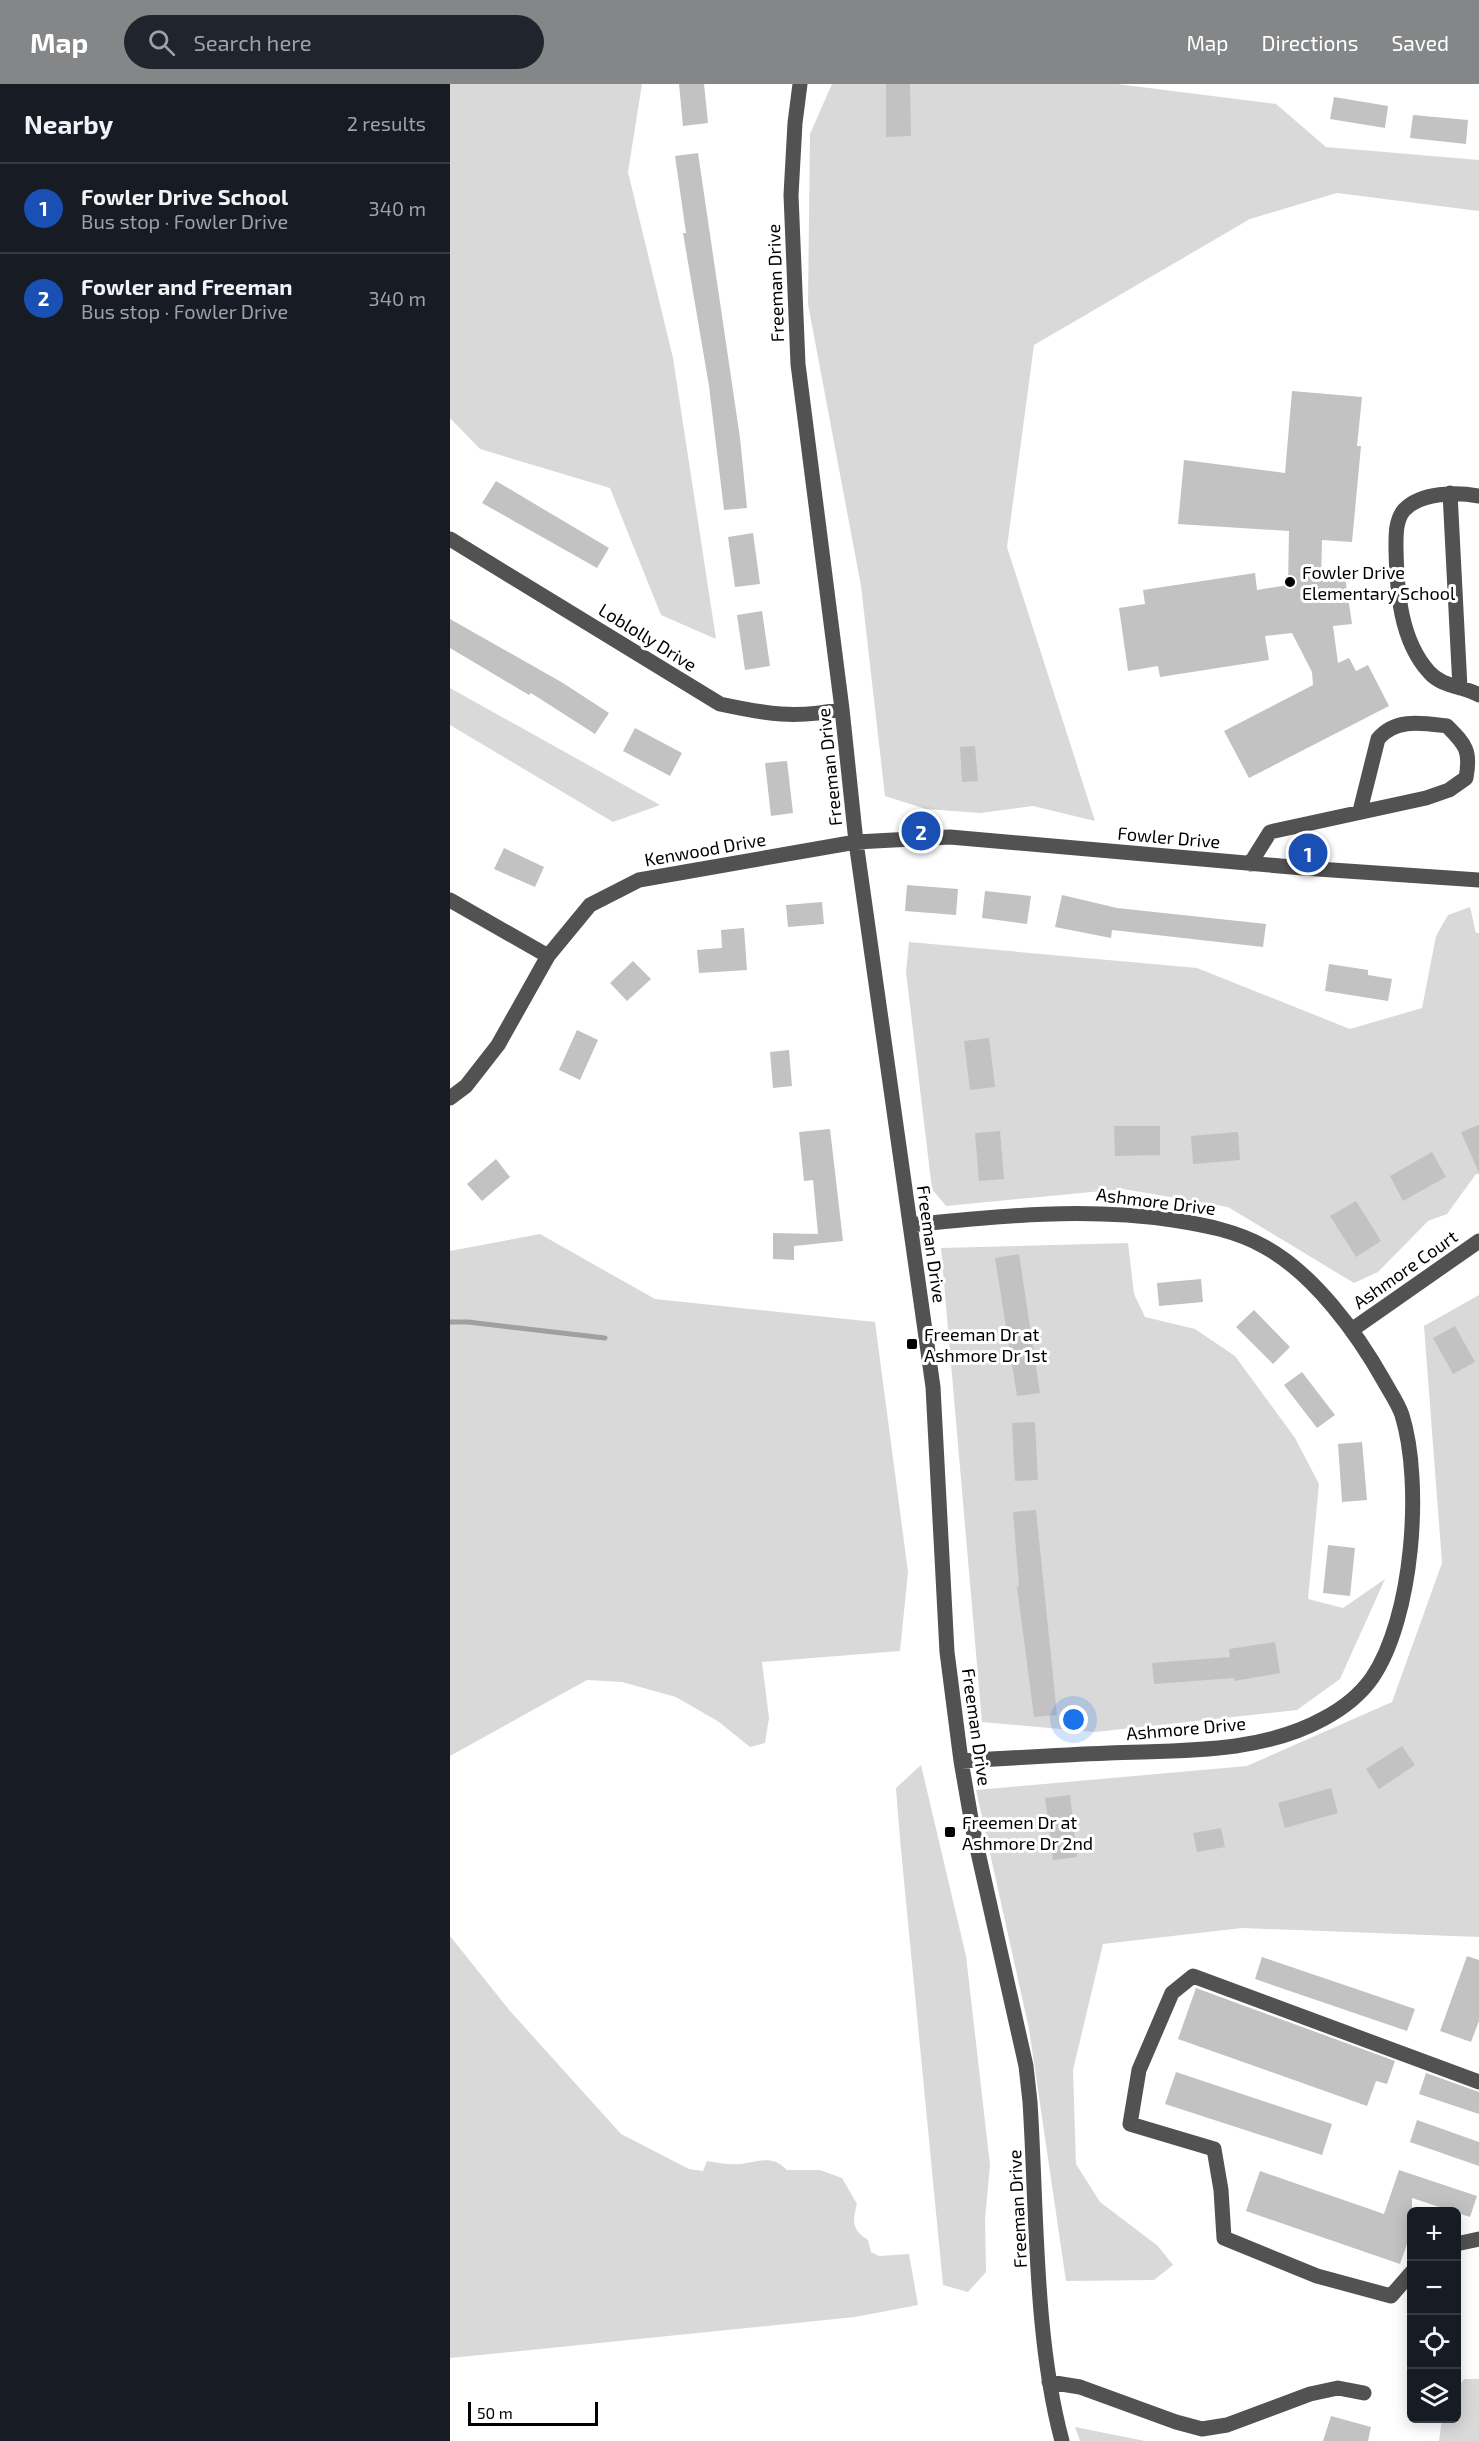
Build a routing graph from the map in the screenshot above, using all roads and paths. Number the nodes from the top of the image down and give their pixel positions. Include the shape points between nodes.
1 (800, 84) edge
2 (1450, 494) junction
3 (1479, 496) edge
4 (450, 539) edge
5 (1460, 688) junction
6 (1479, 696) edge
7 (842, 709) junction
8 (1360, 811) junction
9 (856, 842) junction
10 (1250, 864) junction
11 (1479, 880) edge
12 (450, 900) edge
13 (548, 956) junction
14 (450, 1098) edge
15 (910, 1225) junction
16 (1479, 1241) edge
17 (1353, 1329) junction
18 (961, 1761) junction
19 (1479, 2082) edge
20 (1479, 2239) edge
21 (1461, 2243) edge
22 (1407, 2278) edge
23 (1049, 2382) junction
24 (1364, 2393) dead end
25 (1062, 2441) edge

1 - 7 street, Freeman Drive via 791,195 798,364
2 - 3 street
2 - 5 street
2 - 5 street via 1426,498 1405,510 1397,525 1397,592 1407,632 1422,663 1430,674
4 - 7 street, Loblolly Drive via 720,704 809,716
5 - 6 street
7 - 9 street, Freeman Drive
8 - 8 street via 1449,790 1466,778 1470,758 1463,742 1447,726 1409,723 1385,730 1378,739
8 - 10 street via 1270,832
9 - 10 street, Fowler Drive via 950,837
9 - 13 street, Kenwood Drive via 639,880 590,905
9 - 15 street, Freeman Drive
10 - 11 street, Fowler Drive
12 - 13 street
13 - 14 street, Kenwood Drive via 498,1045 466,1086
15 - 17 street, Ashmore Drive via 1078,1211 1132,1214 1211,1226 1266,1247 1296,1270
15 - 18 street, Freeman Drive via 933,1387 945,1631
16 - 17 street, Ashmore Court
17 - 18 street, Ashmore Drive via 1401,1411 1413,1477 1413,1516 1404,1588 1388,1648 1372,1679 1348,1704 1322,1720 1284,1736 1229,1747
18 - 23 street, Freeman Drive via 1026,2066
19 - 22 street via 1192,1976 1172,1993 1139,2070 1130,2124 1215,2149 1224,2238 1317,2276 1391,2296
20 - 21 street
23 - 24 street via 1080,2387 1202,2429 1227,2425 1310,2394 1338,2388
23 - 25 street, Freeman Drive

